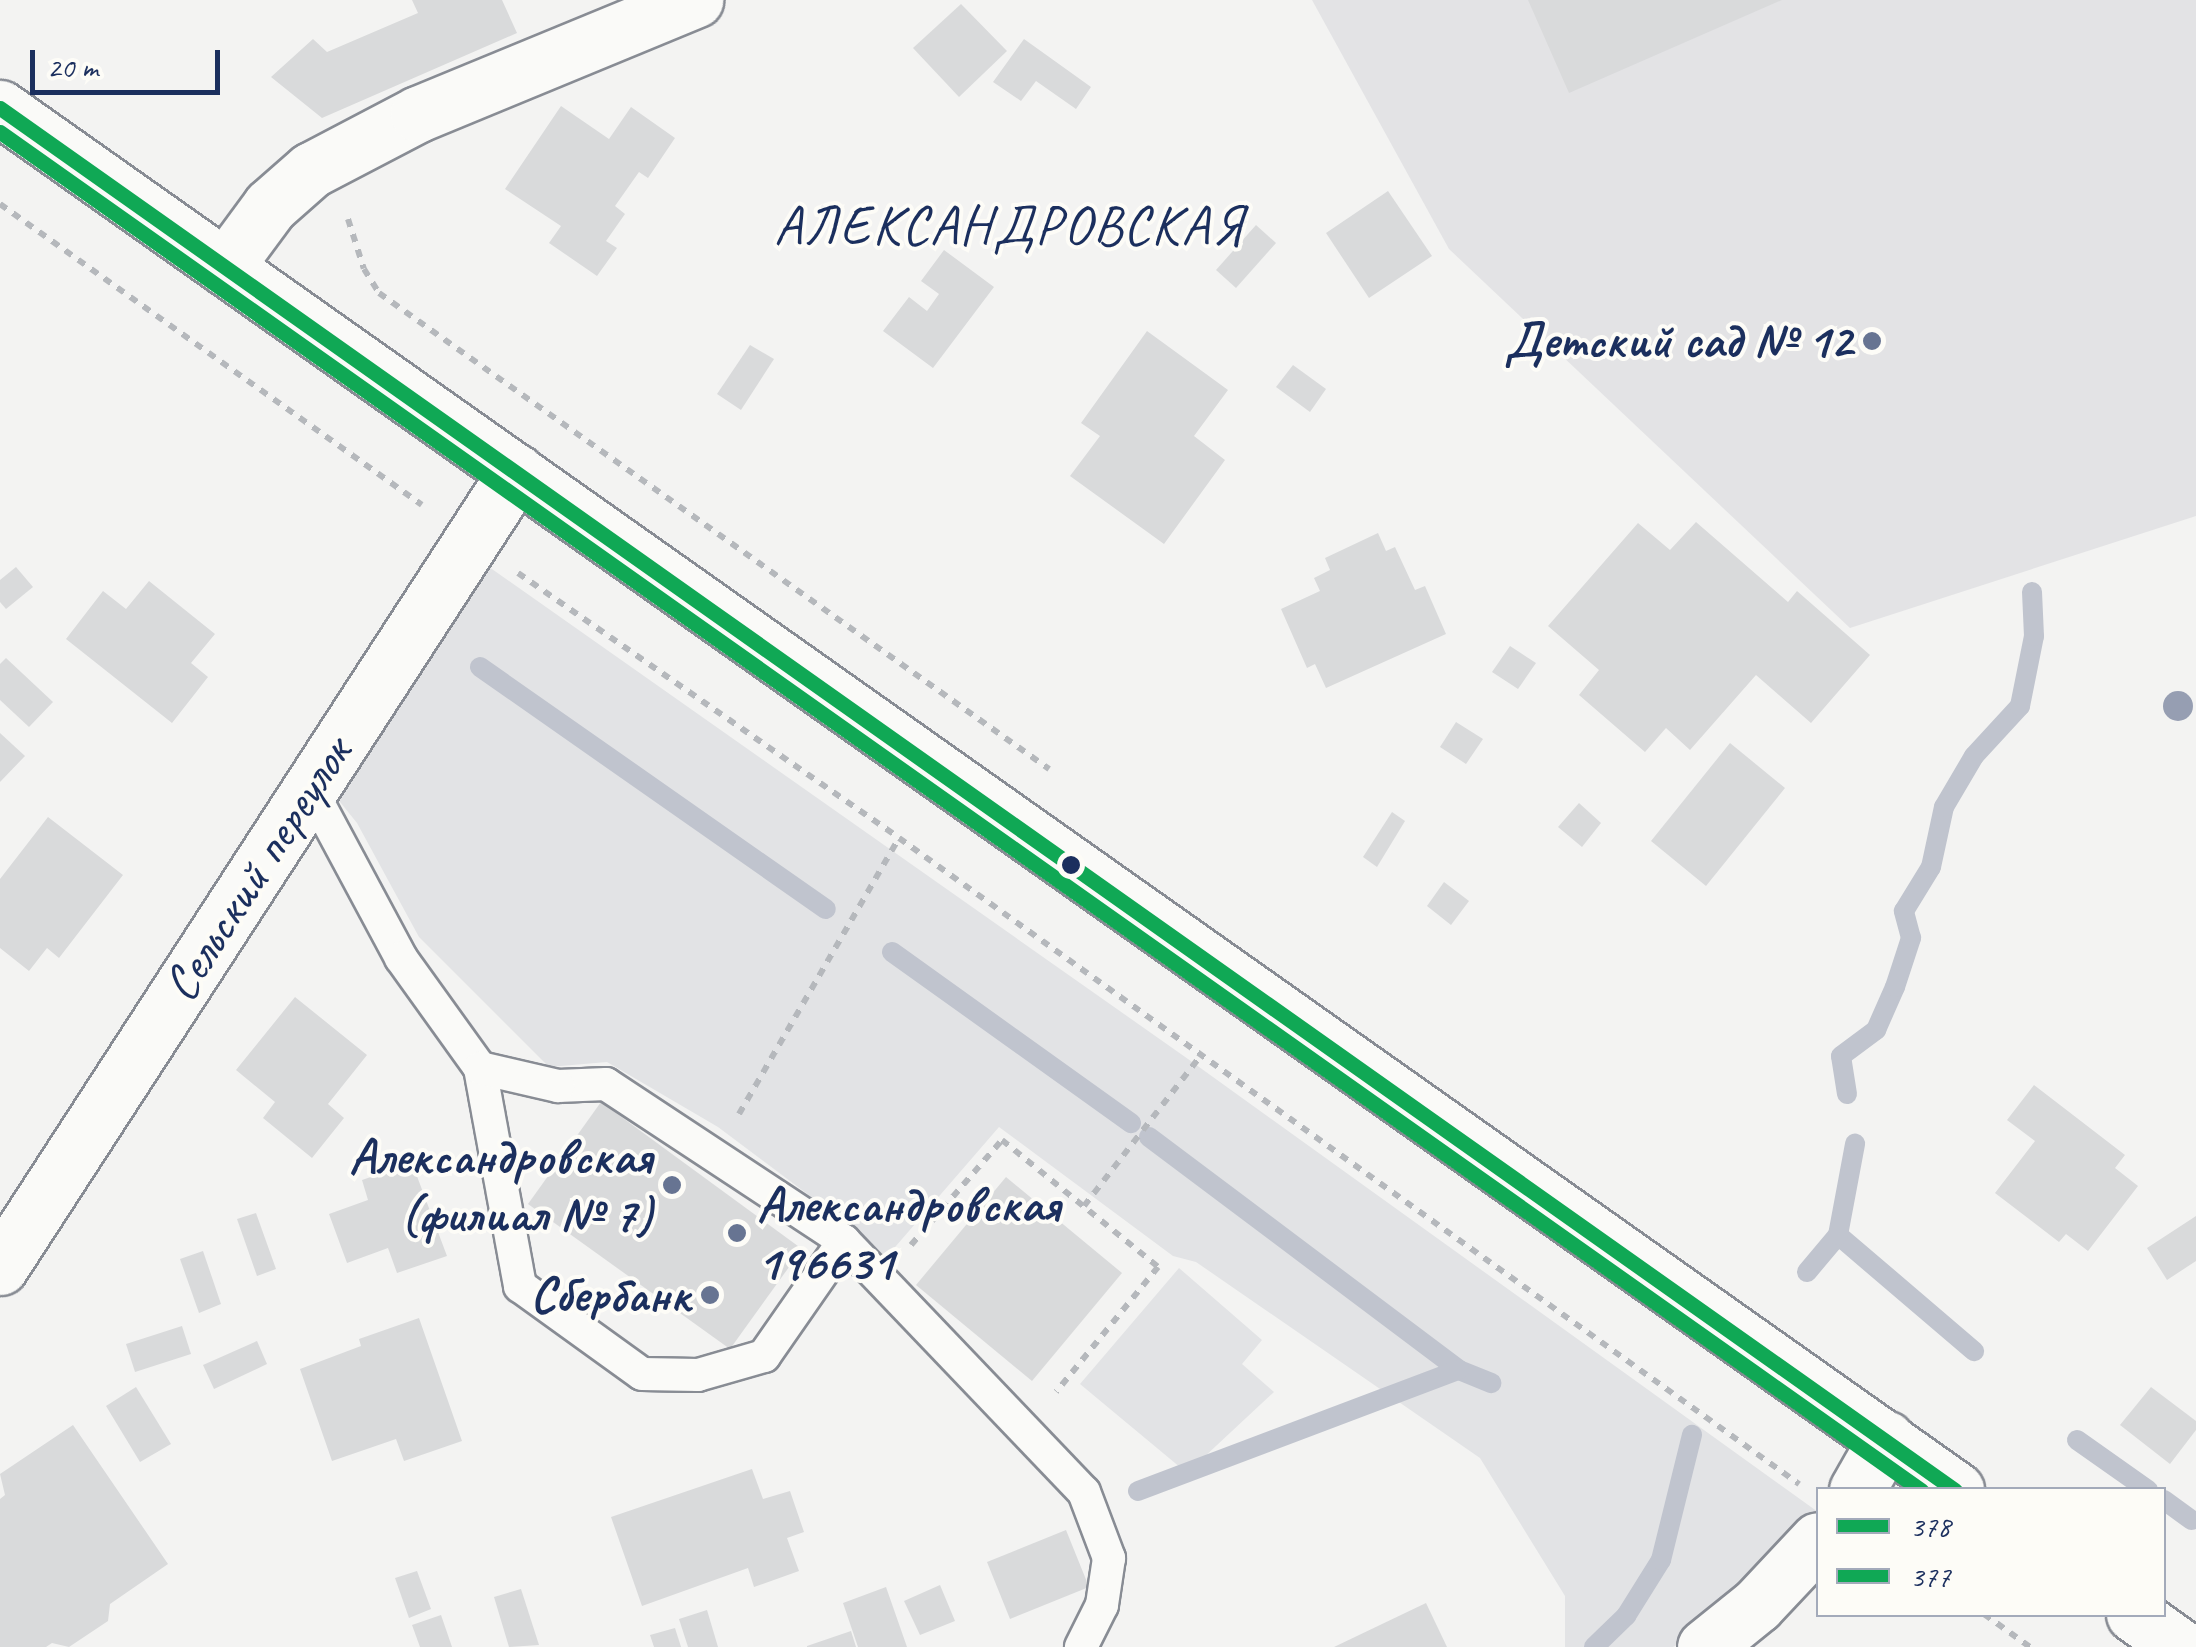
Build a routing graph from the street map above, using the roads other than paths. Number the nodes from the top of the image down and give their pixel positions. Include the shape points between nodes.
1 (695, 0) edge
2 (0, 108) edge
3 (225, 266) junction
4 (516, 472) junction
5 (310, 788) junction
6 (480, 1068) junction
7 (844, 1241) junction
8 (0, 1267) edge
9 (1886, 1439) junction
10 (1859, 1487) edge
11 (1952, 1487) edge
12 (1816, 1542) edge
13 (2138, 1617) edge
14 (1081, 1647) edge
15 (1705, 1647) edge
16 (2180, 1647) edge

1 - 3 main road via 418,114 326,161 270,206
2 - 3 main road
3 - 4 main road
4 - 5 main road, Сельский переулок
4 - 9 main road
5 - 6 lane via 401,958
5 - 8 main road, Сельский переулок
6 - 7 lane via 558,1086 606,1084
6 - 7 lane via 520,1286 642,1374 698,1375 764,1356
7 - 14 lane via 1084,1492 1109,1558 1102,1605
9 - 10 main road
9 - 11 main road
12 - 15 main road via 1758,1605
13 - 16 main road

